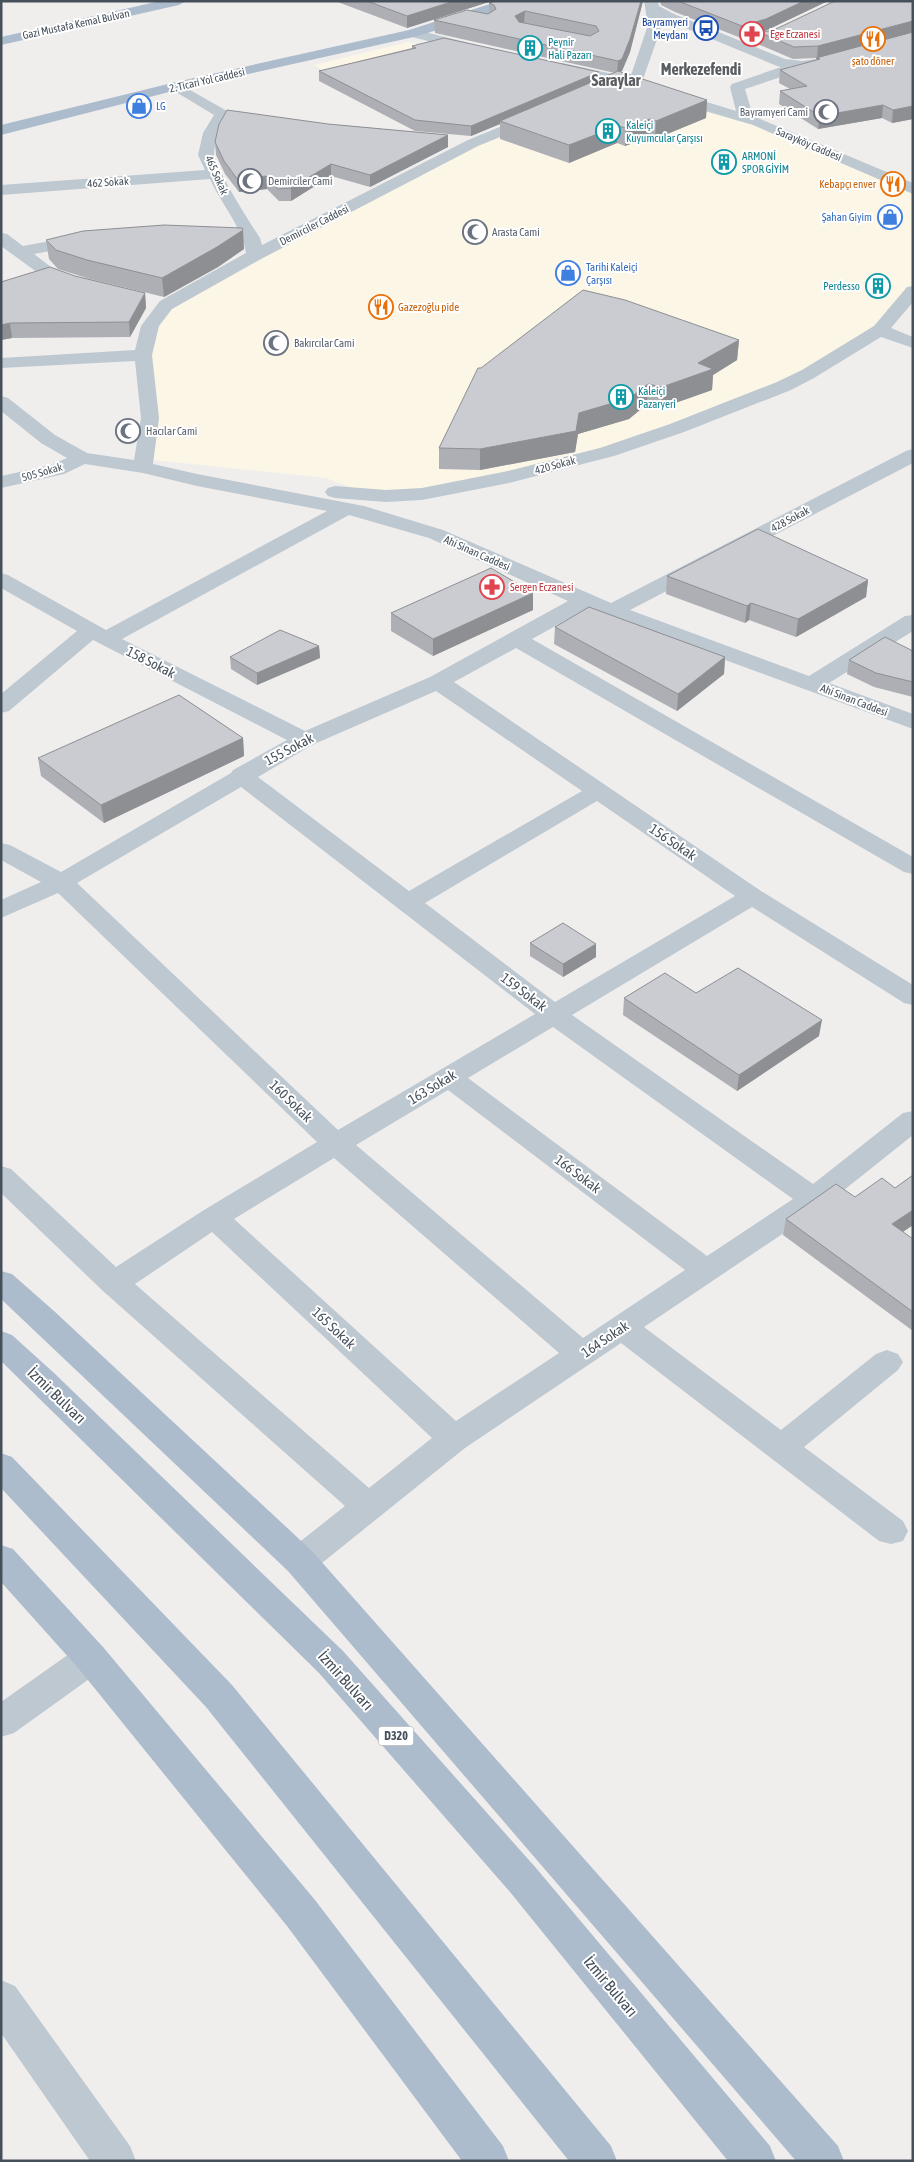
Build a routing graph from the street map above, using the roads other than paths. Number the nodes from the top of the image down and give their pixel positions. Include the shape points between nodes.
1 (179, 1) edge
2 (514, 1) edge
3 (652, 5) edge
4 (470, 16) junction
5 (487, 21) edge
6 (413, 33) junction
7 (762, 39) edge
8 (1, 40) edge
9 (739, 46) junction
10 (482, 50) edge
11 (630, 52) edge
12 (646, 55) junction
13 (851, 55) edge
14 (549, 64) edge
15 (802, 66) junction
16 (626, 83) junction
17 (176, 86) junction
18 (594, 92) edge
19 (552, 110) edge
20 (746, 118) junction
21 (1, 130) edge
22 (444, 140) edge
23 (474, 143) junction
24 (214, 174) junction
25 (913, 189) edge
26 (1, 190) edge
27 (1, 238) edge
28 (94, 238) edge
29 (234, 238) edge
30 (252, 238) junction
31 (22, 251) junction
32 (255, 255) junction
33 (51, 277) edge
34 (913, 291) edge
35 (147, 301) edge
36 (166, 305) junction
37 (880, 330) junction
38 (913, 343) edge
39 (144, 355) junction
40 (1, 363) edge
41 (1, 402) edge
42 (913, 455) edge
43 (82, 458) junction
44 (149, 468) junction
45 (1, 482) edge
46 (460, 487) junction
47 (346, 510) junction
48 (444, 538) junction
49 (1, 580) edge
50 (585, 601) junction
51 (613, 611) junction
52 (913, 621) edge
53 (99, 635) junction
54 (516, 639) junction
55 (438, 682) junction
56 (812, 684) junction
57 (1, 706) edge
58 (913, 722) edge
59 (304, 740) junction
60 (241, 775) junction
61 (598, 791) junction
62 (1, 850) edge
63 (913, 867) edge
64 (61, 882) junction
65 (752, 896) junction
66 (407, 903) junction
67 (1, 910) edge
68 (913, 997) edge
69 (554, 1015) junction
70 (449, 1077) junction
71 (913, 1120) edge
72 (336, 1144) junction
73 (1, 1176) edge
74 (814, 1199) junction
75 (214, 1217) junction
76 (706, 1271) junction
77 (1, 1282) edge
78 (114, 1283) junction
79 (622, 1327) junction
80 (1, 1343) edge
81 (581, 1354) junction
82 (887, 1362) dead end
83 (454, 1439) junction
84 (781, 1448) junction
85 (1, 1466) edge
86 (368, 1507) junction
87 (891, 1531) dead end
88 (1, 1559) edge
89 (300, 1561) junction
90 (91, 1658) junction
91 (1, 1722) edge
92 (1, 1999) edge
93 (115, 2161) edge
94 (488, 2161) edge
95 (596, 2161) edge
96 (755, 2161) edge
97 (822, 2161) edge

1 - 8 main road, Gazi Mustafa Kemal Bulvan
2 - 4 main road, 2. Ticari Yol caddesi
3 - 9 street via 669,17
3 - 12 street via 655,25
4 - 5 street
4 - 6 main road, 2. Ticari Yol caddesi
6 - 10 street
6 - 17 main road, 2. Ticari Yol caddesi
7 - 9 street
9 - 15 street via 782,63
11 - 12 street
12 - 16 street via 636,82
13 - 15 street
14 - 16 street, Sarayköy Caddesi
15 - 20 street via 737,87
16 - 18 street
16 - 20 street, Sarayköy Caddesi
17 - 21 main road, 2. Ticari Yol caddesi
17 - 24 street, 465 Sokak via 229,115 211,133 206,155
19 - 23 street, Demirciler Caddesi
20 - 25 street, Sarayköy Caddesi
22 - 23 street
23 - 32 street, Demirciler Caddesi
24 - 26 street, 462 Sokak
24 - 30 street, 465 Sokak
27 - 31 street
28 - 31 street
29 - 30 street
30 - 32 street, 465 Sokak
31 - 33 street
32 - 36 street, Demirciler Caddesi
34 - 37 street, 420 Sokak
35 - 36 street
36 - 39 street, Demirciler Caddesi via 150,326
37 - 38 street
37 - 46 street, 420 Sokak via 784,386 677,428 607,452
39 - 40 street
39 - 44 street, Demirciler Caddesi via 150,418
41 - 43 street via 48,439
42 - 51 street, 428 Sokak
43 - 44 street, Ahi Sinan Caddesi
43 - 45 street, 505 Sokak via 57,470
44 - 46 street, 420 Sokak via 322,492 422,494
44 - 47 street, Ahi Sinan Caddesi
46 - 48 street via 440,506 438,519
47 - 48 street, Ahi Sinan Caddesi via 364,512
47 - 53 street
48 - 50 street, Ahi Sinan Caddesi
49 - 53 street, 158 Sokak
50 - 51 street, Ahi Sinan Caddesi
50 - 54 street, 155 Sokak
51 - 56 street, Ahi Sinan Caddesi
52 - 56 street
53 - 57 street
53 - 59 street, 158 Sokak
54 - 55 street, 155 Sokak
54 - 63 street
55 - 59 street, 155 Sokak
55 - 61 street, 156 Sokak
56 - 58 street, Ahi Sinan Caddesi
59 - 60 street, 155 Sokak
60 - 64 street, 155 Sokak
60 - 66 street, 159 Sokak
61 - 65 street, 156 Sokak
61 - 66 street
62 - 64 street, 160 Sokak
64 - 67 street, 155 Sokak
64 - 72 street, 160 Sokak
65 - 68 street, 156 Sokak
65 - 69 street, 163 Sokak
66 - 69 street, 159 Sokak
69 - 70 street, 163 Sokak
69 - 74 street, 159 Sokak
70 - 72 street, 163 Sokak
70 - 76 street, 166 Sokak
71 - 74 street, 164 Sokak
72 - 75 street, 163 Sokak
72 - 81 street, 160 Sokak
73 - 78 street
74 - 76 street, 164 Sokak
75 - 78 street, 163 Sokak
75 - 83 street, 165 Sokak
76 - 79 street, 164 Sokak
77 - 89 main road
78 - 86 street
79 - 81 street, 164 Sokak
79 - 84 street
80 - 96 main road, İzmir Bulvarı / D320 via 331,1662 523,1880
81 - 83 street, 164 Sokak
82 - 84 street
83 - 86 street, 164 Sokak
84 - 87 street
85 - 95 main road via 219,1696
86 - 89 street, 164 Sokak
88 - 90 main road
89 - 97 main road
90 - 91 street
90 - 94 main road via 301,1913
92 - 93 street

